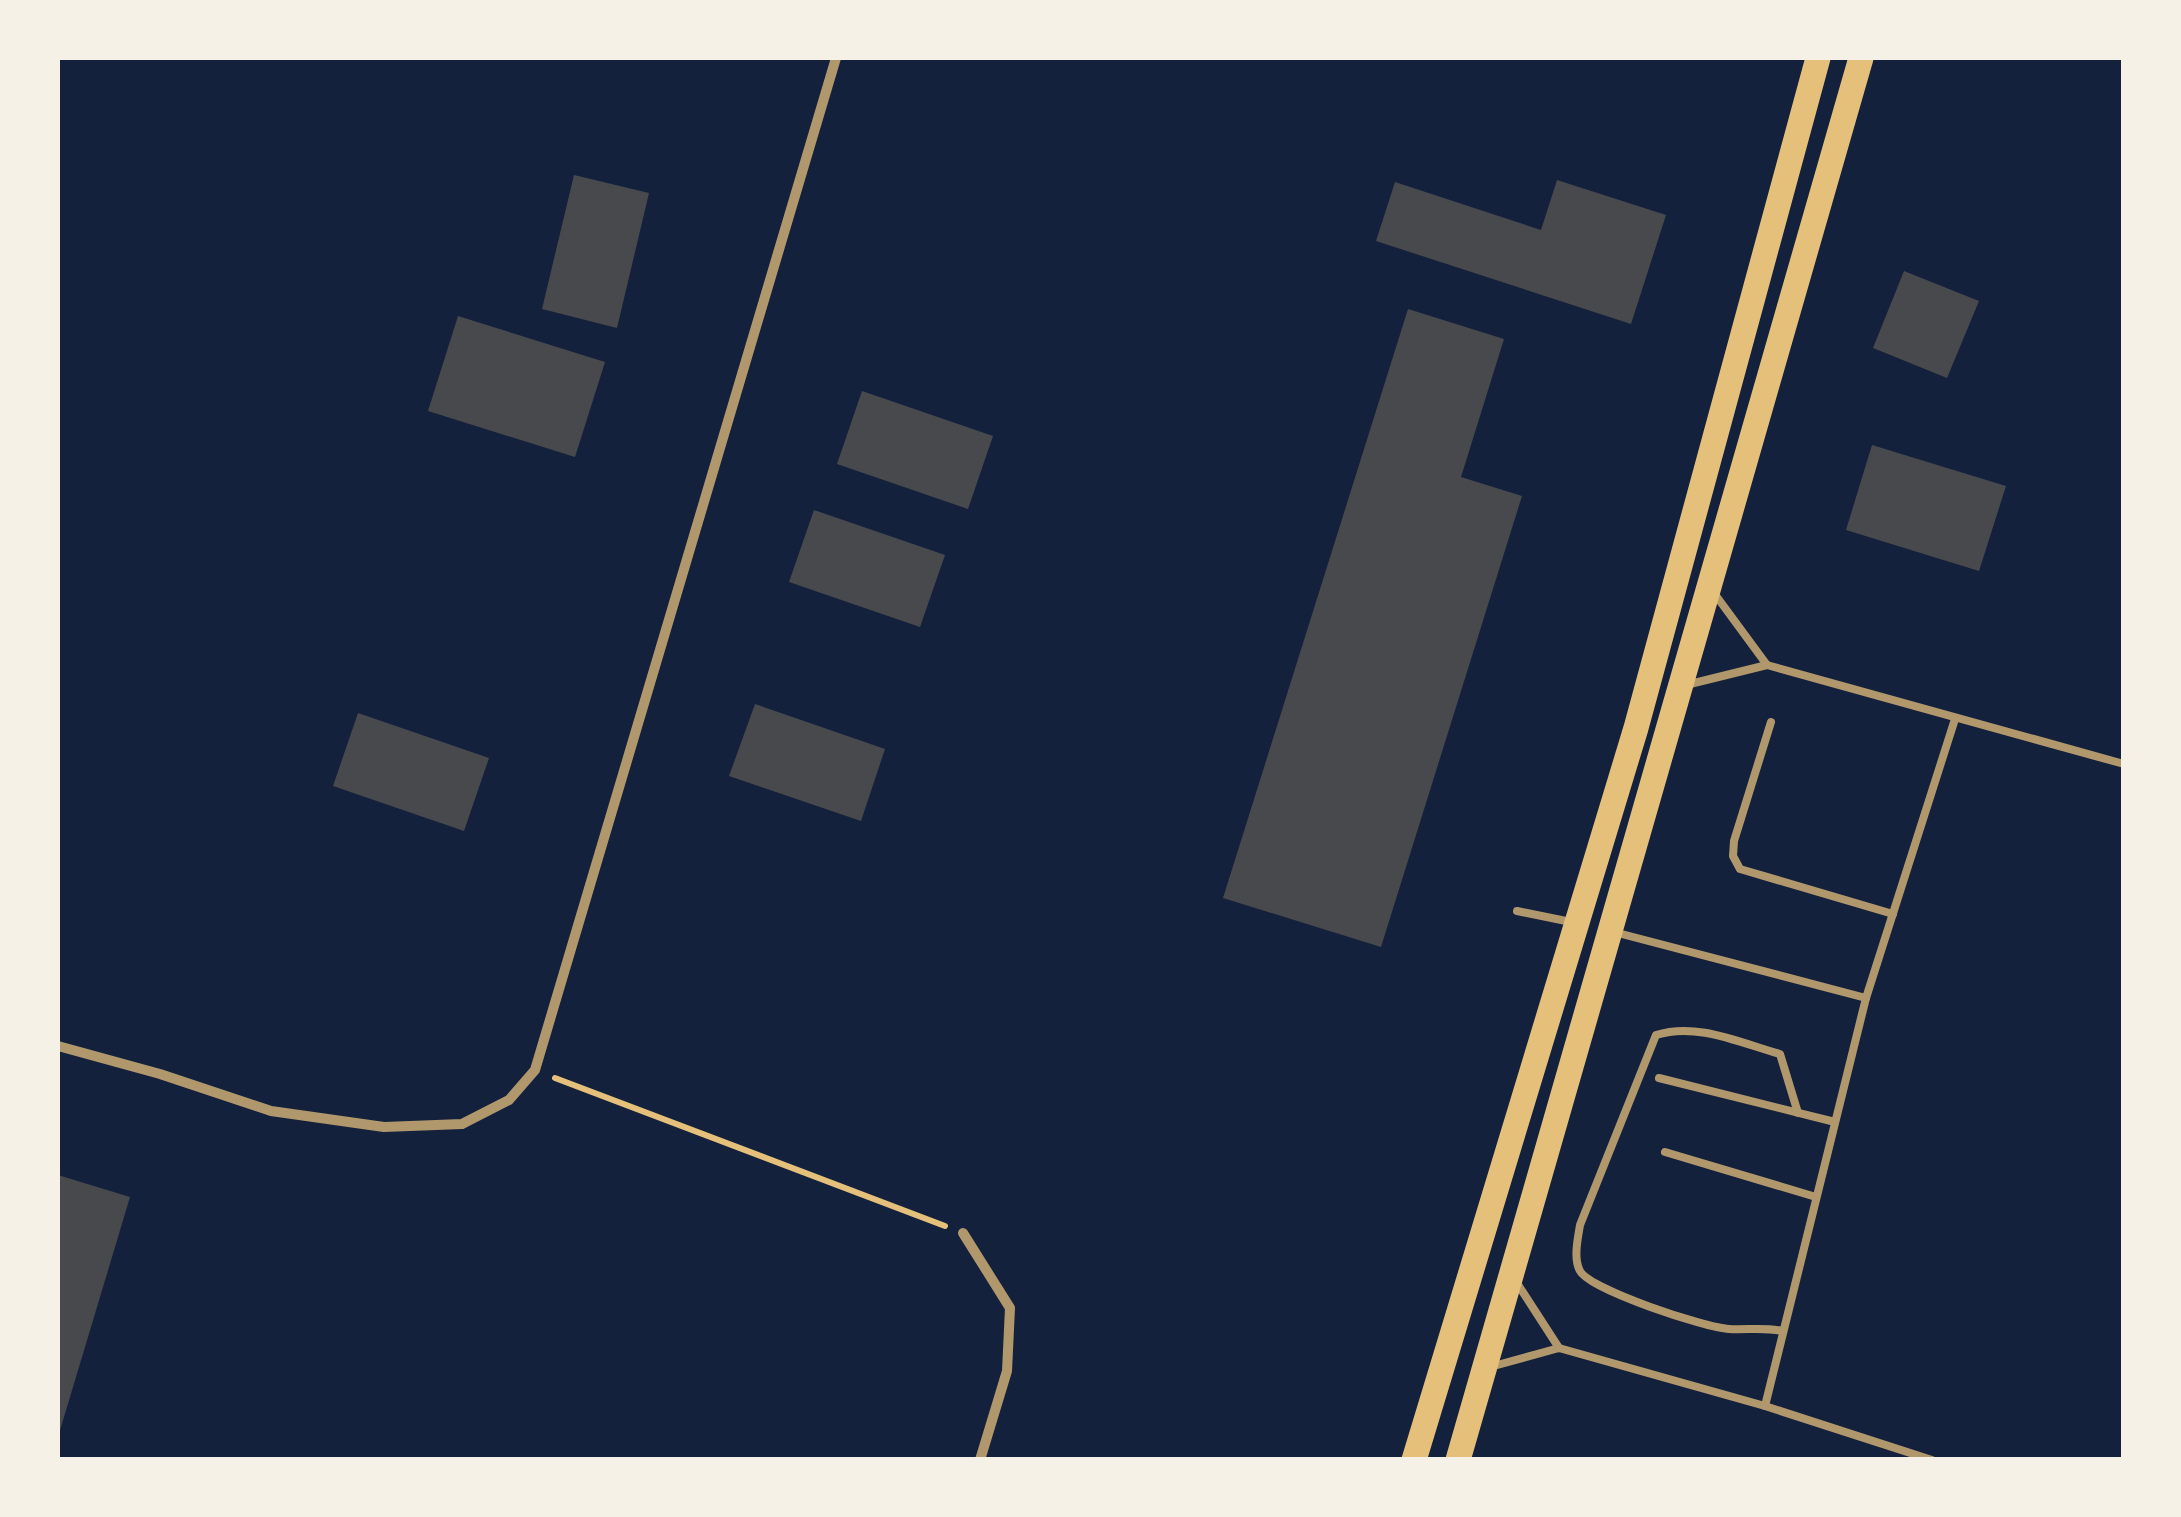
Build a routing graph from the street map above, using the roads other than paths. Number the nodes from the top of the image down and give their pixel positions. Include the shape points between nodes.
1 (836, 58) edge
2 (1818, 58) edge
3 (1861, 58) edge
4 (1708, 586) junction
5 (1768, 665) junction
6 (1682, 686) junction
7 (1954, 719) junction
8 (1771, 722) dead end
9 (2124, 764) edge
10 (1517, 911) dead end
11 (1893, 914) junction
12 (1578, 923) junction
13 (1612, 931) junction
14 (1866, 998) junction
15 (58, 1046) edge
16 (1659, 1078) dead end
17 (1798, 1113) junction
18 (1835, 1122) junction
19 (1666, 1152) dead end
20 (1816, 1196) junction
21 (963, 1233) road end
22 (1513, 1277) junction
23 (1783, 1331) junction
24 (1559, 1348) junction
25 (1485, 1369) junction
26 (1764, 1406) junction
27 (980, 1460) edge
28 (1414, 1460) edge
29 (1458, 1460) edge
30 (1932, 1460) edge

1 - 15 street via 535,1070 509,1100 462,1124 384,1127 271,1111
2 - 12 main road
3 - 4 main road
4 - 5 lane
4 - 6 main road
5 - 6 lane
5 - 7 lane
6 - 13 main road
7 - 9 lane
7 - 11 lane
8 - 11 lane via 1734,841 1740,869
10 - 12 lane
11 - 14 lane
12 - 28 main road
13 - 14 lane
13 - 22 main road
14 - 18 lane
16 - 17 lane
17 - 18 lane
17 - 23 lane via 1780,1054 1698,1030 1656,1035 1580,1225 1577,1252 1579,1270 1593,1285 1726,1329
18 - 20 lane
19 - 20 lane
20 - 23 lane
21 - 27 street via 1010,1308 1007,1371
22 - 24 lane
22 - 25 main road
23 - 26 lane
24 - 25 lane
24 - 26 lane
25 - 29 main road
26 - 30 lane

